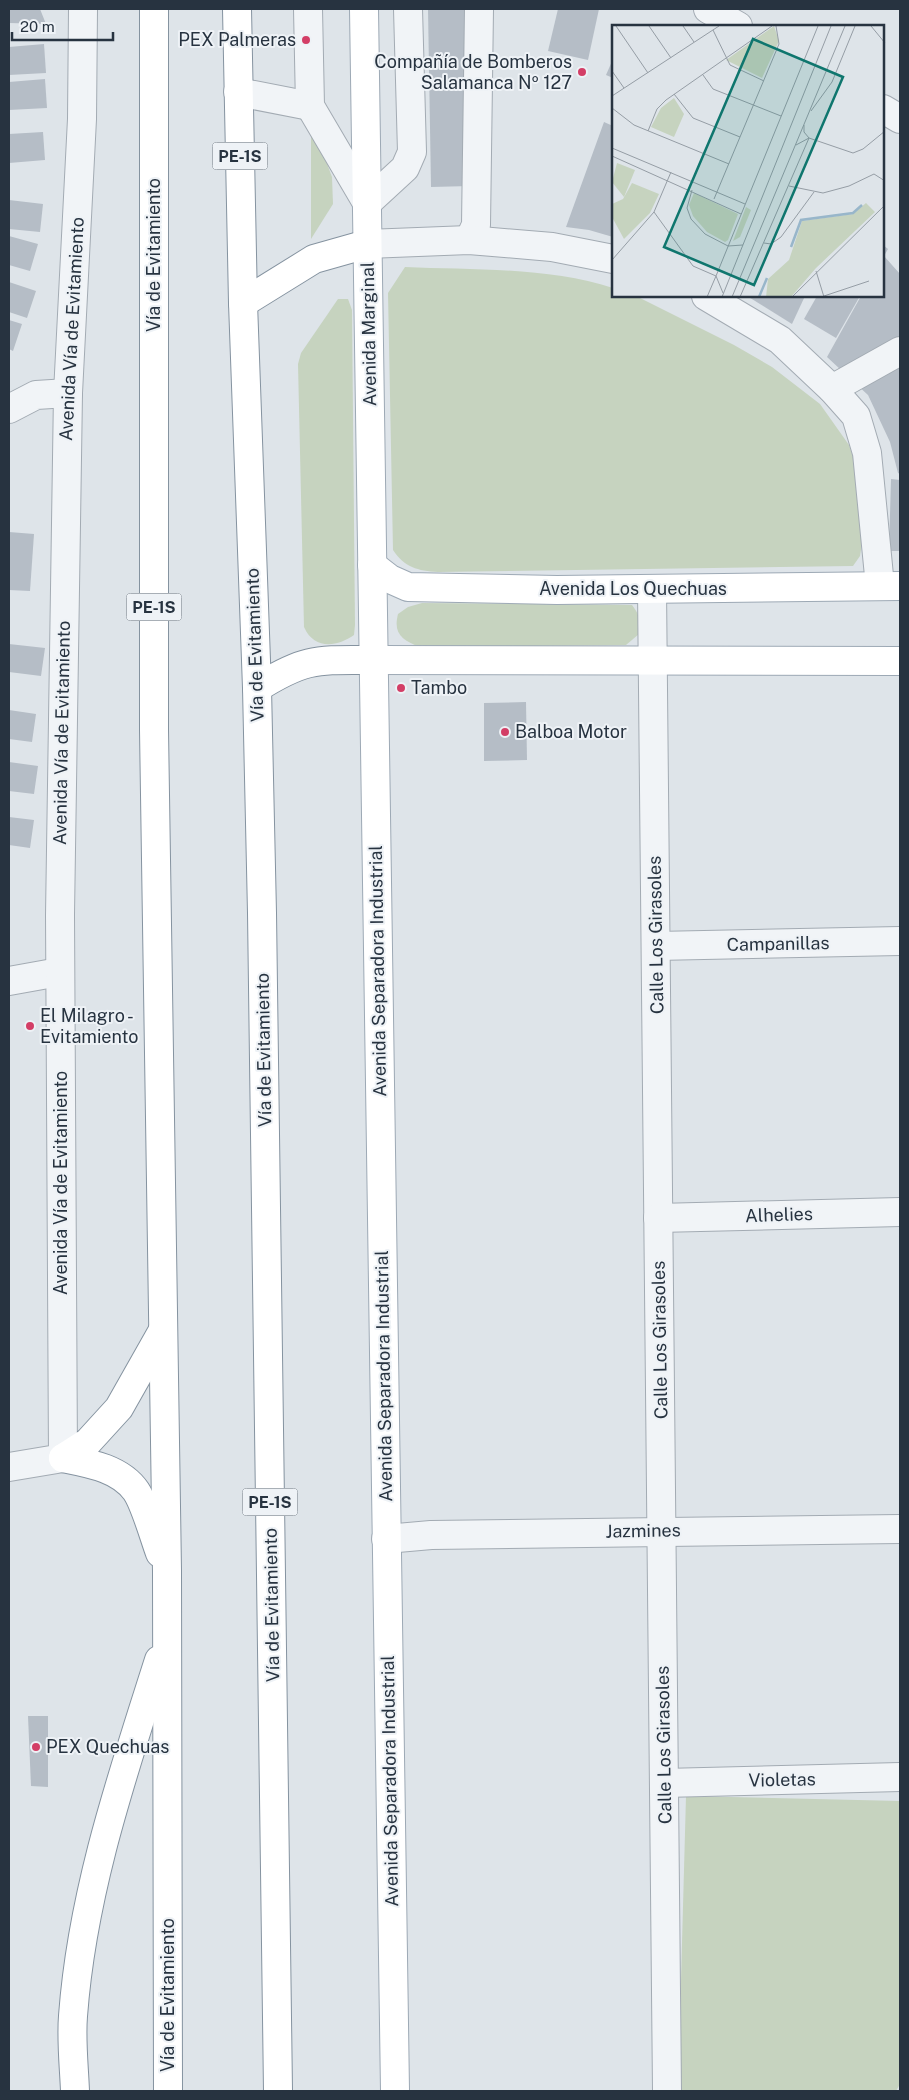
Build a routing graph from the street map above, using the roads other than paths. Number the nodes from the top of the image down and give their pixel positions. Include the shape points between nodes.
1 (84, 9) edge
2 (154, 9) edge
3 (237, 9) edge
4 (308, 9) edge
5 (364, 9) edge
6 (408, 9) edge
7 (479, 9) edge
8 (708, 9) edge
9 (736, 25) edge
10 (238, 92) junction
11 (310, 106) junction
12 (884, 110) edge
13 (900, 119) edge
14 (367, 203) junction
15 (469, 240) junction
16 (367, 244) junction
17 (612, 259) edge
18 (709, 298) edge
19 (243, 303) junction
20 (900, 351) edge
21 (832, 389) junction
22 (68, 393) junction
23 (9, 409) edge
24 (372, 565) junction
25 (890, 586) edge
26 (652, 589) junction
27 (374, 660) junction
28 (653, 661) junction
29 (900, 661) edge
30 (257, 688) junction
31 (900, 941) edge
32 (656, 946) junction
33 (59, 972) junction
34 (9, 981) edge
35 (900, 1212) edge
36 (658, 1218) junction
37 (163, 1331) junction
38 (63, 1458) junction
39 (9, 1467) edge
40 (900, 1529) edge
41 (662, 1530) junction
42 (386, 1539) junction
43 (167, 1571) junction
44 (167, 1637) junction
45 (900, 1777) edge
46 (664, 1783) junction
47 (75, 2091) edge
48 (168, 2091) edge
49 (278, 2091) edge
50 (394, 2091) edge
51 (666, 2091) edge

1 - 22 street, Avenida Vía de Evitamiento via 82,119
2 - 37 main road, Vía de Evitamiento / PE-1S via 154,730
3 - 10 main road, Vía de Evitamiento / PE-1S
4 - 11 street
5 - 14 main road, Avenida Marginal
6 - 14 street via 412,152 405,168
7 - 15 street via 476,225
8 - 9 street
10 - 11 street
10 - 19 main road, Vía de Evitamiento / PE-1S
11 - 14 street
12 - 13 street
14 - 16 main road, Avenida Marginal
15 - 16 street
15 - 17 street via 552,247
16 - 19 main road via 314,259
16 - 24 main road, Avenida Marginal
18 - 21 street via 780,340
19 - 30 main road, Vía de Evitamiento / PE-1S
20 - 21 street
21 - 25 street via 856,416 867,452
22 - 23 street via 36,395
22 - 33 street, Avenida Vía de Evitamiento
24 - 26 main road, Avenida Los Quechuas via 390,579 408,587
24 - 27 main road, Avenida Marginal
25 - 26 main road, Avenida Los Quechuas
26 - 28 street, Calle Los Girasoles
27 - 28 main road
27 - 30 main road via 319,660 300,664
27 - 42 main road, Avenida Separadora Industrial
28 - 29 main road
28 - 32 street, Calle Los Girasoles
30 - 49 main road, Vía de Evitamiento / PE-1S
31 - 32 street, Campanillas
32 - 36 street, Calle Los Girasoles
33 - 34 street
33 - 38 street, Avenida Vía de Evitamiento
35 - 36 street, Alhelies
36 - 41 street, Calle Los Girasoles
37 - 38 main road via 120,1408 88,1442
37 - 43 main road, Vía de Evitamiento / PE-1S
38 - 39 street
38 - 43 main road via 117,1474 136,1491
40 - 41 street, Jazmines
41 - 42 street, Jazmines via 430,1535
41 - 46 street, Calle Los Girasoles
42 - 50 main road, Avenida Separadora Industrial
43 - 44 main road, Vía de Evitamiento / PE-1S
44 - 47 main road via 104,1836 89,1902 73,2016
44 - 48 main road, Vía de Evitamiento / PE-1S
45 - 46 street, Violetas
46 - 51 street, Calle Los Girasoles

